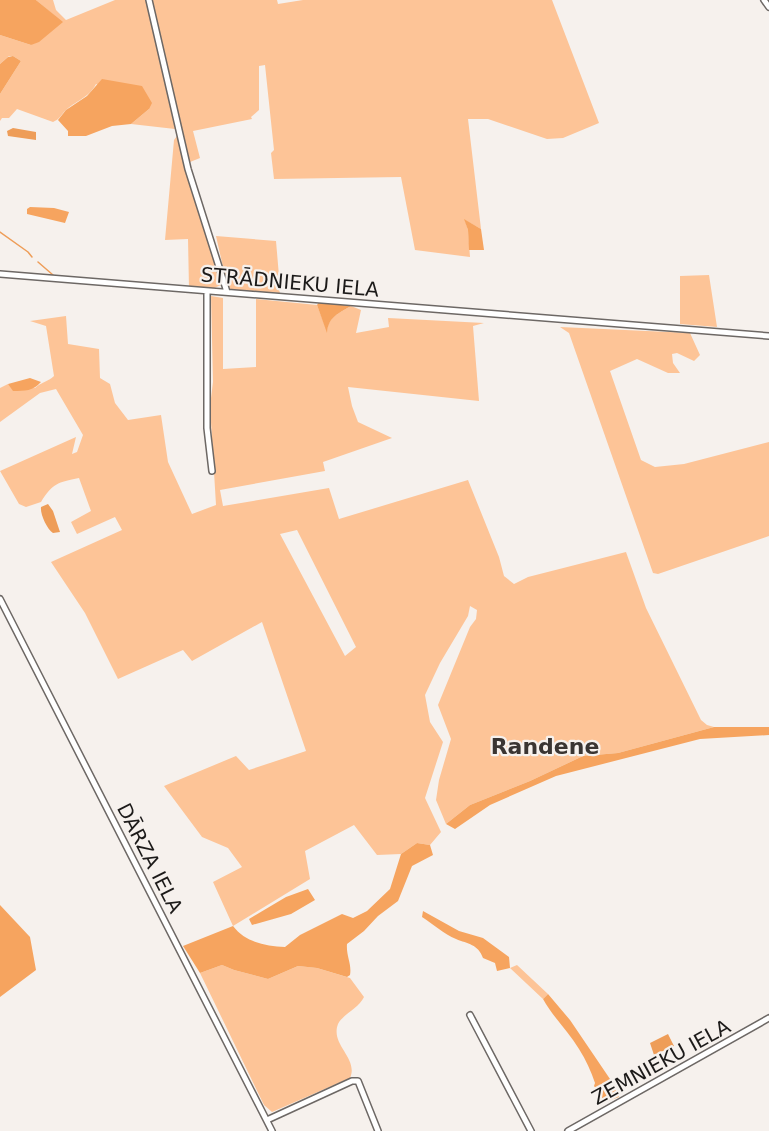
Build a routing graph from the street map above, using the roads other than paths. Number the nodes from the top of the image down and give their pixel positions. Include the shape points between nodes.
1 (149, 0) edge
2 (764, 0) edge
3 (769, 7) edge
4 (0, 274) edge
5 (207, 291) junction
6 (227, 292) junction
7 (769, 336) edge
8 (212, 471) dead end
9 (0, 599) edge
10 (470, 1015) dead end
11 (769, 1018) edge
12 (267, 1120) junction
13 (272, 1131) edge
14 (378, 1131) edge
15 (531, 1131) edge
16 (568, 1131) edge

1 - 6 street via 188,169
2 - 3 street
4 - 5 street, STRĀDNIEKU IELA
5 - 6 street, STRĀDNIEKU IELA
5 - 8 street via 207,428
6 - 7 street, STRĀDNIEKU IELA
9 - 12 street, DĀRZA IELA
10 - 15 street
11 - 16 street, ZEMNIEKU IELA
12 - 13 street, DĀRZA IELA
12 - 14 street via 358,1081

